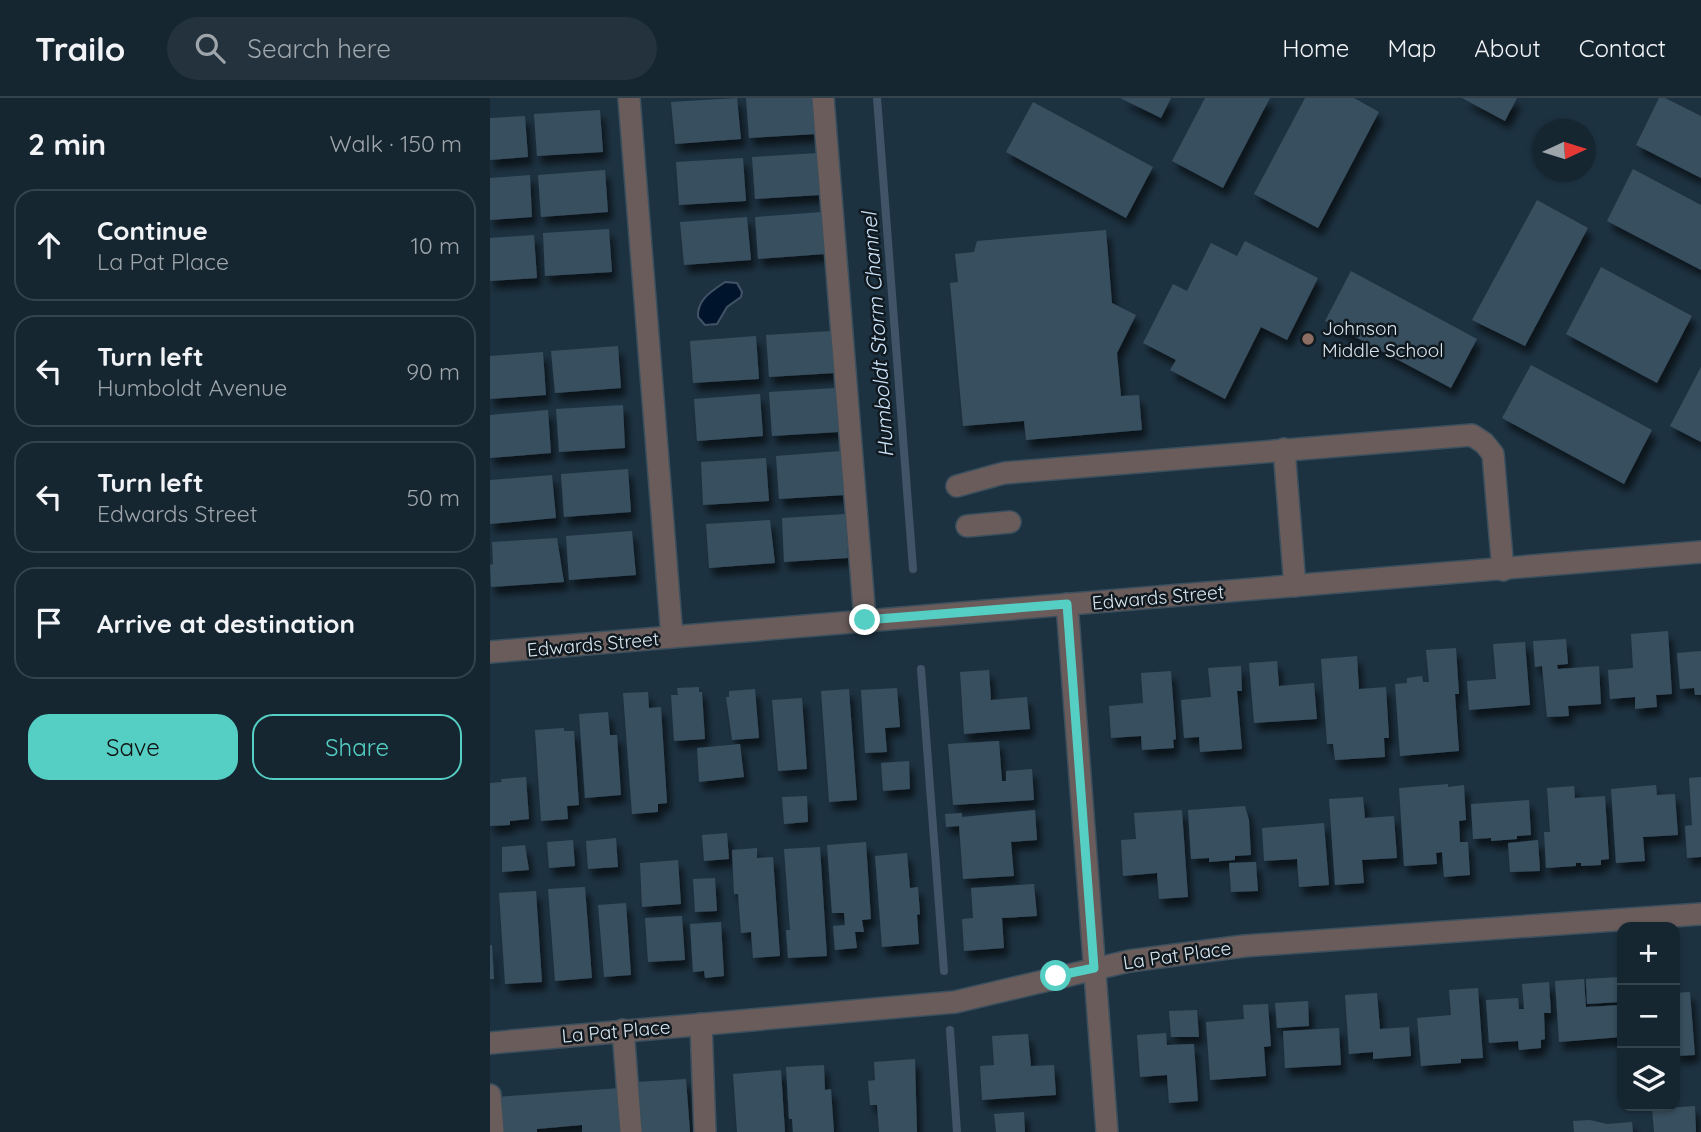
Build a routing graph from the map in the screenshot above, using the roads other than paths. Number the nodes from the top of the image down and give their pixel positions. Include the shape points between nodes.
1 (629, 98) edge
2 (823, 98) edge
3 (1284, 449) junction
4 (957, 486) dead end
5 (1010, 522) dead end
6 (967, 526) dead end
7 (1701, 552) edge
8 (1503, 570) junction
9 (1295, 586) junction
10 (1067, 604) junction
11 (865, 620) junction
12 (672, 637) junction
13 (490, 652) edge
14 (1701, 914) edge
15 (1094, 968) junction
16 (701, 1024) junction
17 (623, 1031) junction
18 (490, 1043) edge
19 (490, 1095) edge
20 (492, 1132) edge
21 (631, 1132) edge
22 (705, 1132) edge
23 (1107, 1132) edge

1 - 12 street
2 - 11 street
3 - 4 street via 1004,473
3 - 8 street via 1472,435 1493,454
3 - 9 street
5 - 6 street
7 - 8 street, Edwards Street
8 - 9 street, Edwards Street
9 - 10 street, Edwards Street
10 - 11 street, Edwards Street
10 - 15 street
11 - 12 street, Edwards Street
12 - 13 street, Edwards Street
14 - 15 street, La Pat Place via 1244,946
15 - 16 street, La Pat Place via 946,1002
15 - 23 street
16 - 17 street, La Pat Place
16 - 22 street
17 - 18 street, La Pat Place
17 - 21 street
19 - 20 street

